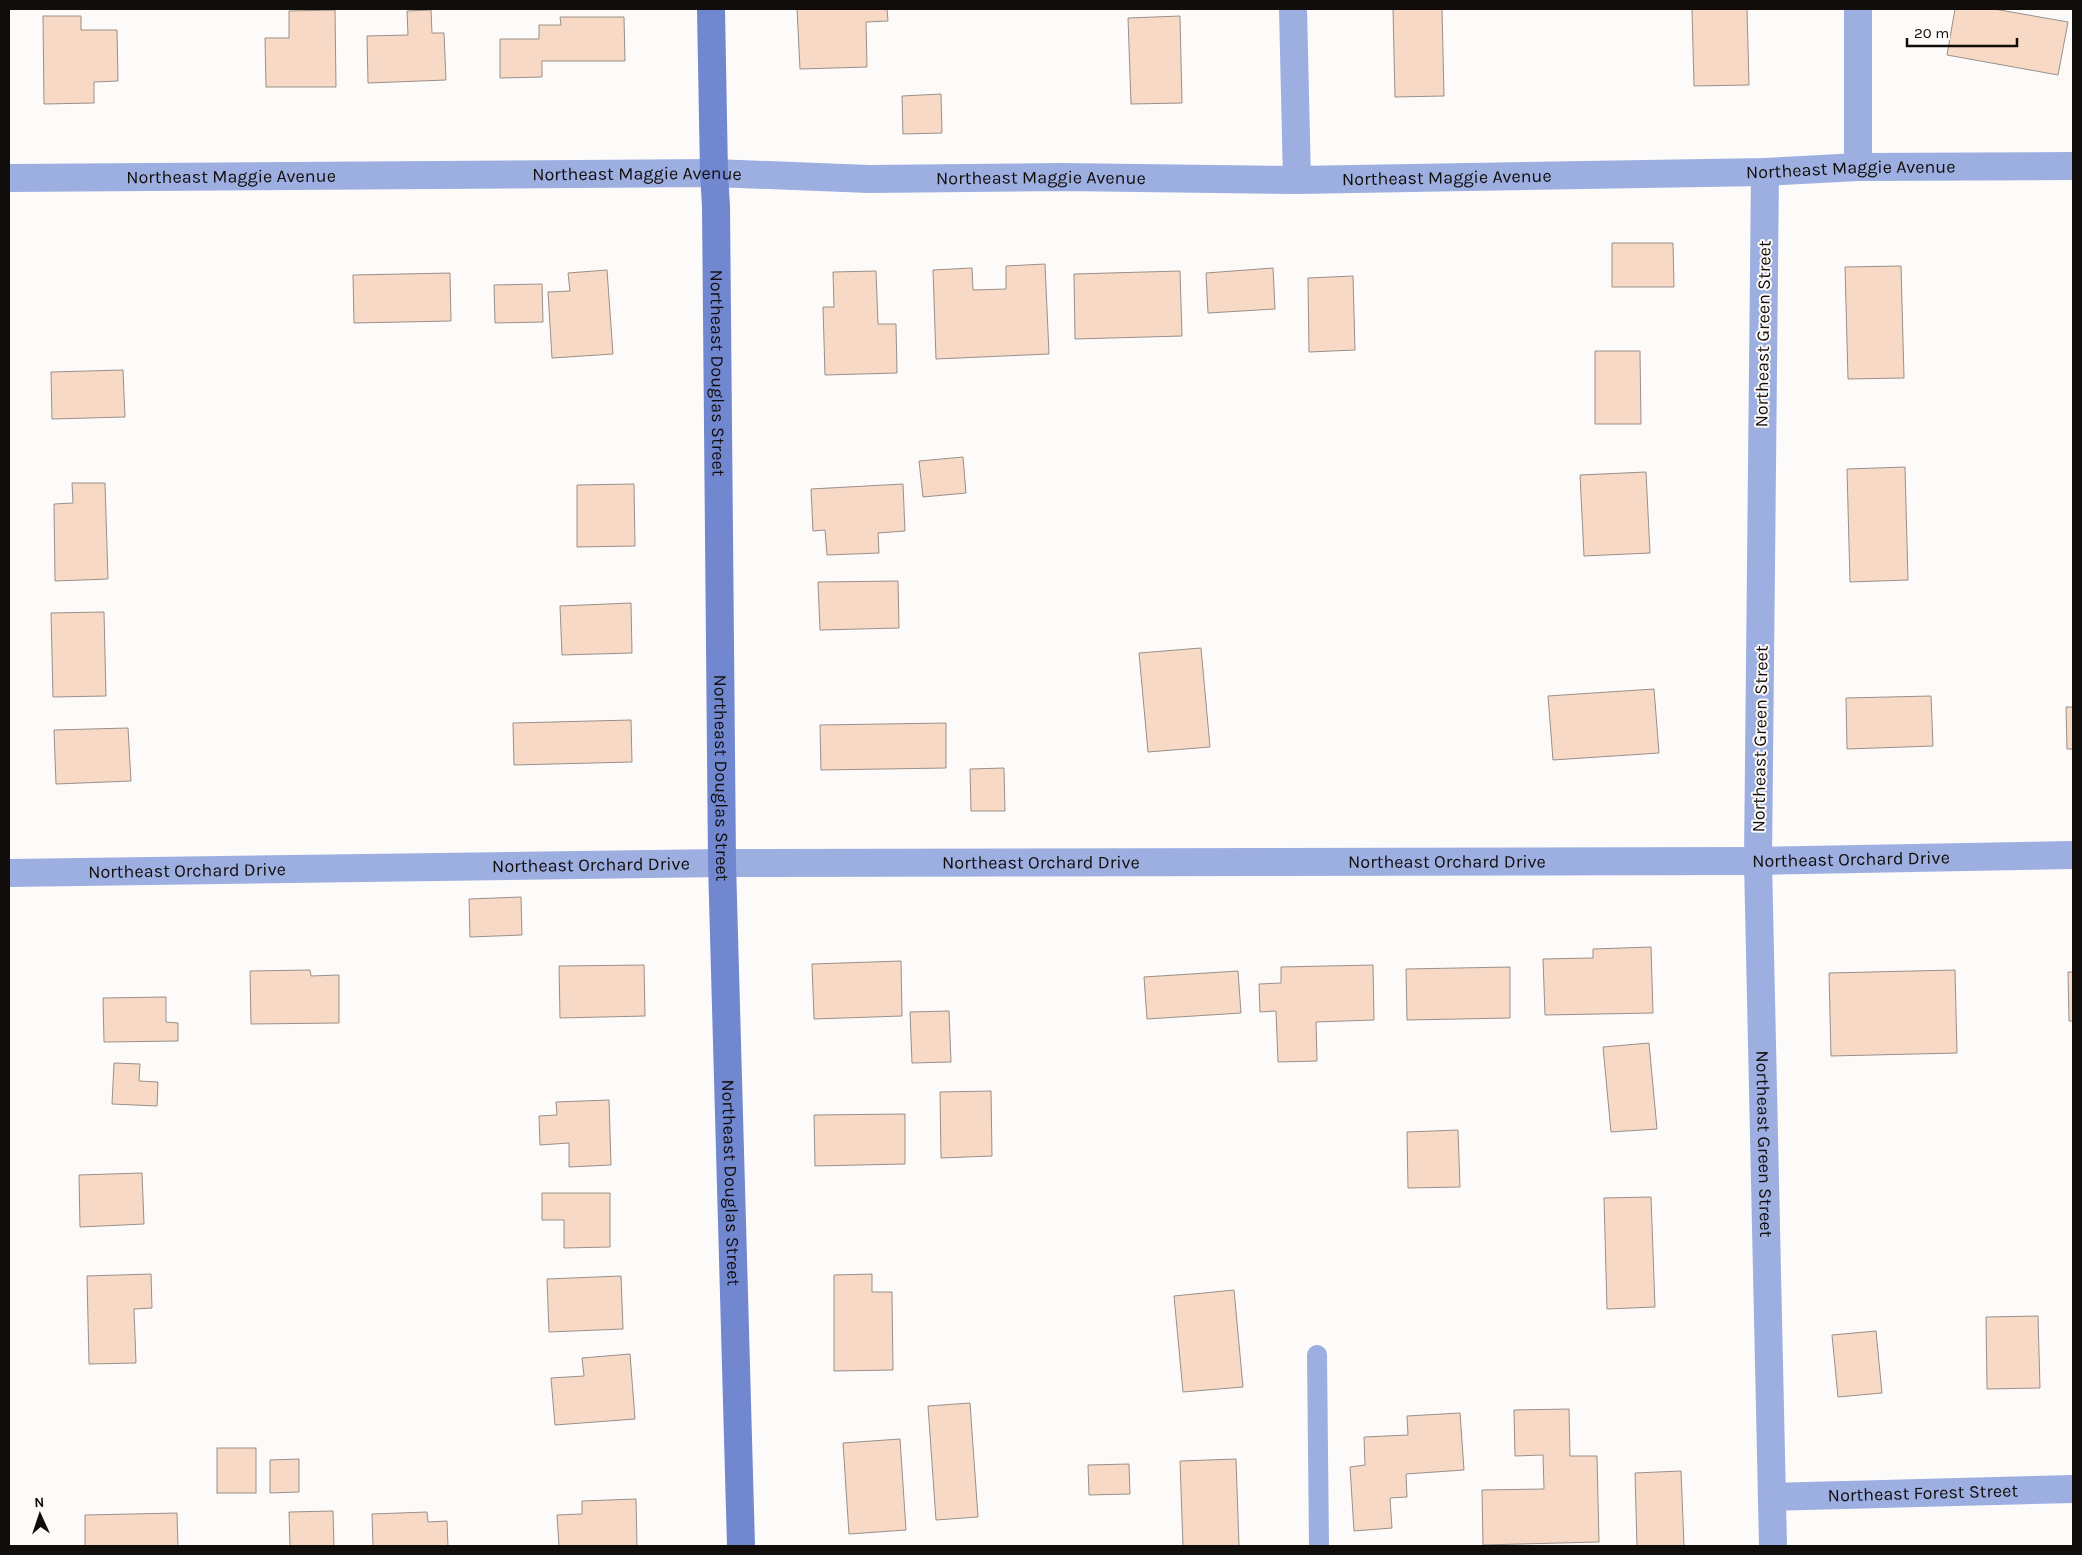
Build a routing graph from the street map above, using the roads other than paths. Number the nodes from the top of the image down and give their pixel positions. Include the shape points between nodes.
1 (711, 9) edge
2 (1293, 9) edge
3 (1858, 9) edge
4 (2073, 166) edge
5 (1858, 167) junction
6 (1765, 172) junction
7 (714, 174) junction
8 (9, 178) edge
9 (1297, 180) junction
10 (2073, 856) edge
11 (1758, 861) junction
12 (722, 863) junction
13 (9, 873) edge
14 (1317, 1355) dead end
15 (2073, 1489) edge
16 (1773, 1497) junction
17 (741, 1546) edge
18 (1319, 1546) edge
19 (1773, 1546) edge

1 - 7 main road, Northeast Douglas Street
2 - 9 street
3 - 5 street
4 - 5 street, Northeast Maggie Avenue
5 - 6 street, Northeast Maggie Avenue
6 - 9 street, Northeast Maggie Avenue
6 - 11 street, Northeast Green Street
7 - 8 street, Northeast Maggie Avenue
7 - 9 street, Northeast Maggie Avenue via 869,179
7 - 12 main road, Northeast Douglas Street via 717,216
10 - 11 street, Northeast Orchard Drive
11 - 12 street, Northeast Orchard Drive
11 - 16 street, Northeast Green Street
12 - 13 street, Northeast Orchard Drive
12 - 17 main road, Northeast Douglas Street
14 - 18 lane
15 - 16 street, Northeast Forest Street
16 - 19 street, Northeast Green Street

